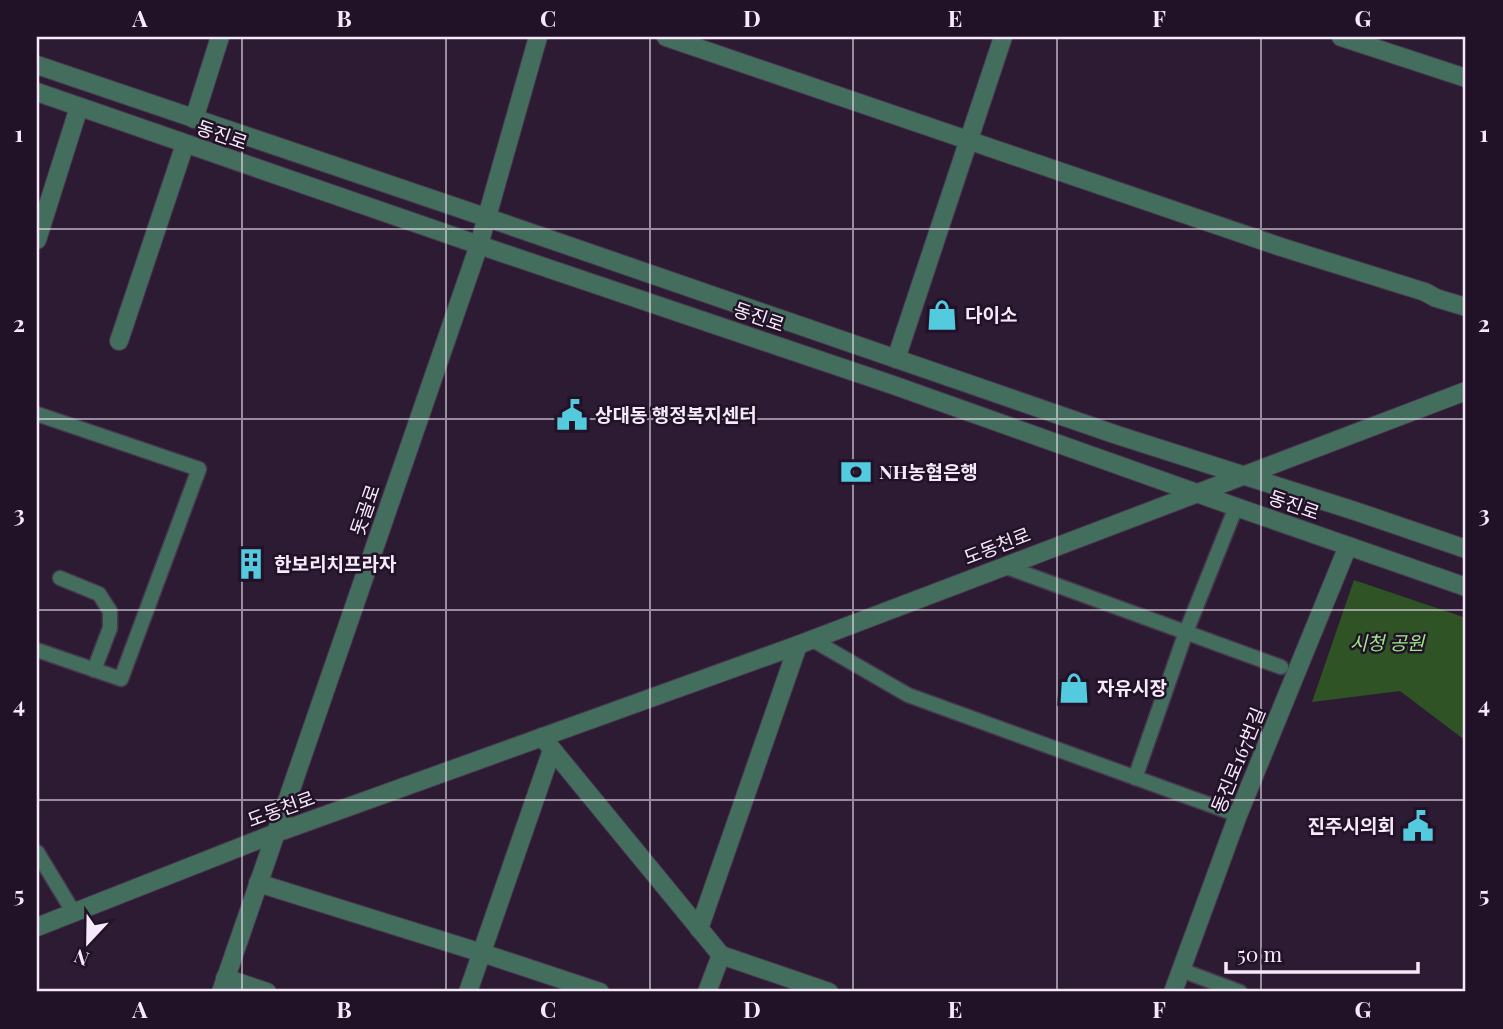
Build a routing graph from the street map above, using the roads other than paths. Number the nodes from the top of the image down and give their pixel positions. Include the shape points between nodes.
1 (220, 37) edge
2 (538, 37) edge
3 (666, 37) edge
4 (1003, 37) edge
5 (1341, 37) edge
6 (37, 65) edge
7 (1466, 78) edge
8 (37, 92) edge
9 (79, 107) junction
10 (194, 119) junction
11 (969, 140) junction
12 (185, 144) junction
13 (488, 218) junction
14 (37, 240) edge
15 (479, 245) junction
16 (1466, 307) edge
17 (119, 341) dead end
18 (896, 359) junction
19 (1466, 391) edge
20 (37, 414) edge
21 (1243, 476) junction
22 (1199, 494) junction
23 (1236, 507) junction
24 (1348, 546) junction
25 (1466, 549) edge
26 (1004, 566) junction
27 (60, 578) dead end
28 (1466, 587) edge
29 (1186, 632) junction
30 (804, 642) junction
31 (37, 649) edge
32 (1281, 667) dead end
33 (94, 670) junction
34 (547, 743) junction
35 (1135, 778) junction
36 (1238, 815) junction
37 (275, 833) junction
38 (37, 852) edge
39 (258, 883) junction
40 (74, 913) junction
41 (37, 927) edge
42 (699, 929) junction
43 (482, 953) junction
44 (721, 955) junction
45 (1181, 970) junction
46 (223, 985) edge
47 (267, 992) edge
48 (468, 992) edge
49 (600, 992) edge
50 (707, 992) edge
51 (829, 992) edge
52 (1173, 992) edge
53 (1240, 992) edge

1 - 10 street
2 - 13 street, 돗골로
3 - 11 street
4 - 11 street
5 - 7 street
6 - 10 street, 동진로
8 - 9 street, 동진로
9 - 12 street, 동진로
9 - 14 street
10 - 13 street, 동진로
11 - 16 street
11 - 18 street
12 - 15 street, 동진로
12 - 17 street
13 - 15 street, 돗골로
13 - 18 street, 동진로
15 - 22 street, 동진로
15 - 37 street, 돗골로
18 - 21 street, 동진로
19 - 21 street, 도동천로
20 - 33 lane via 199,469 121,679
21 - 22 street, 도동천로
21 - 25 street, 동진로
22 - 23 street, 동진로
22 - 26 street, 도동천로
23 - 24 street, 동진로
23 - 29 lane
24 - 28 street, 동진로
24 - 36 street, 동진로167번길
26 - 29 lane
26 - 30 street, 도동천로
27 - 33 lane via 99,594 110,611 110,628
29 - 32 lane
29 - 35 lane
30 - 34 street, 도동천로
30 - 35 lane via 908,695
30 - 42 street
31 - 33 lane
34 - 37 street, 도동천로
34 - 42 street
34 - 43 street
35 - 36 lane
36 - 45 street, 동진로167번길
37 - 39 street, 돗골로
37 - 40 street, 도동천로
38 - 40 lane
39 - 43 street
39 - 46 street, 돗골로
40 - 41 street, 도동천로
42 - 44 street
43 - 48 street
43 - 49 street
44 - 50 street
44 - 51 street
45 - 52 street, 동진로167번길
45 - 53 lane
46 - 47 street

